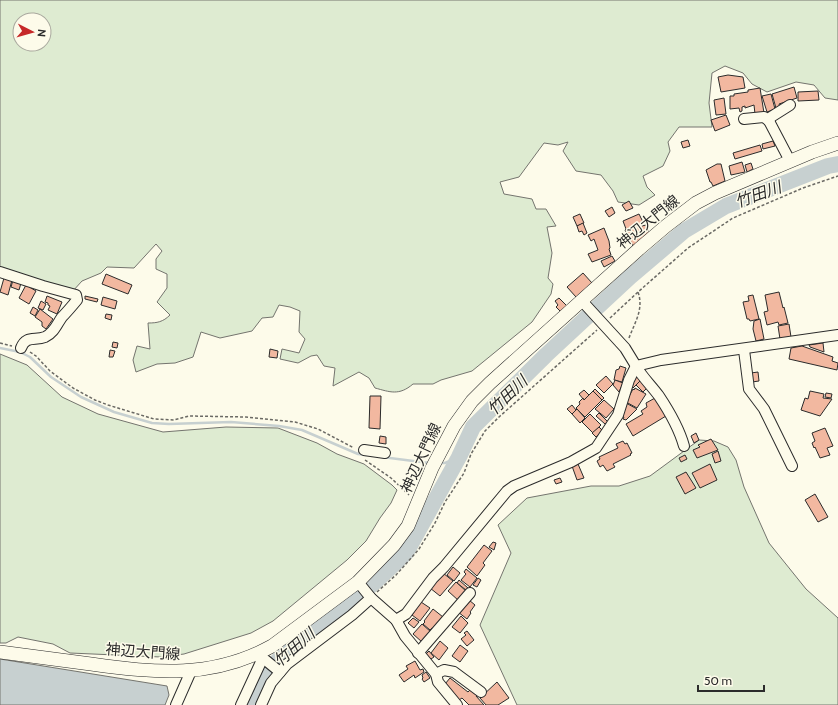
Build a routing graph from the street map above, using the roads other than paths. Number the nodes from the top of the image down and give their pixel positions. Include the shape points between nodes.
1 (790, 105) dead end
2 (744, 119) dead end
3 (769, 121) junction
4 (838, 143) edge
5 (790, 161) junction
6 (0, 272) edge
7 (584, 303) junction
8 (838, 335) edge
9 (21, 348) road end
10 (744, 350) junction
11 (636, 366) junction
12 (684, 446) dead end
13 (385, 452) dead end
14 (364, 454) road end
15 (792, 466) dead end
16 (360, 585) junction
17 (470, 592) dead end
18 (370, 597) junction
19 (396, 620) junction
20 (0, 652) edge
21 (418, 653) junction
22 (262, 657) junction
23 (191, 671) junction
24 (279, 671) junction
25 (436, 674) junction
26 (481, 692) dead end
27 (176, 705) edge
28 (240, 705) edge
29 (261, 705) edge
30 (457, 705) edge

1 - 3 street
2 - 3 street via 764,117
3 - 5 street
4 - 5 main road, 神辺大門線
5 - 7 main road, 神辺大門線 via 696,203 660,230
6 - 9 street via 76,295 77,300 55,329 45,337 26,340
7 - 11 street via 625,348
7 - 16 main road, 神辺大門線 via 472,401 454,426 435,463 408,526
8 - 10 street
10 - 11 street via 661,360
10 - 15 street via 749,389 764,409
11 - 12 street via 658,395 681,434
11 - 19 street via 618,415 596,448 507,491 406,614
13 - 14 street
16 - 18 street
16 - 22 main road, 神辺大門線 via 272,646
17 - 21 street
18 - 19 street
18 - 24 street via 352,615
19 - 21 street
20 - 23 main road, 神辺大門線 via 162,672
21 - 25 street
22 - 23 main road, 神辺大門線
22 - 24 street
22 - 28 street
23 - 27 street
24 - 29 street
25 - 26 street via 444,670 454,672
25 - 30 street via 438,682

